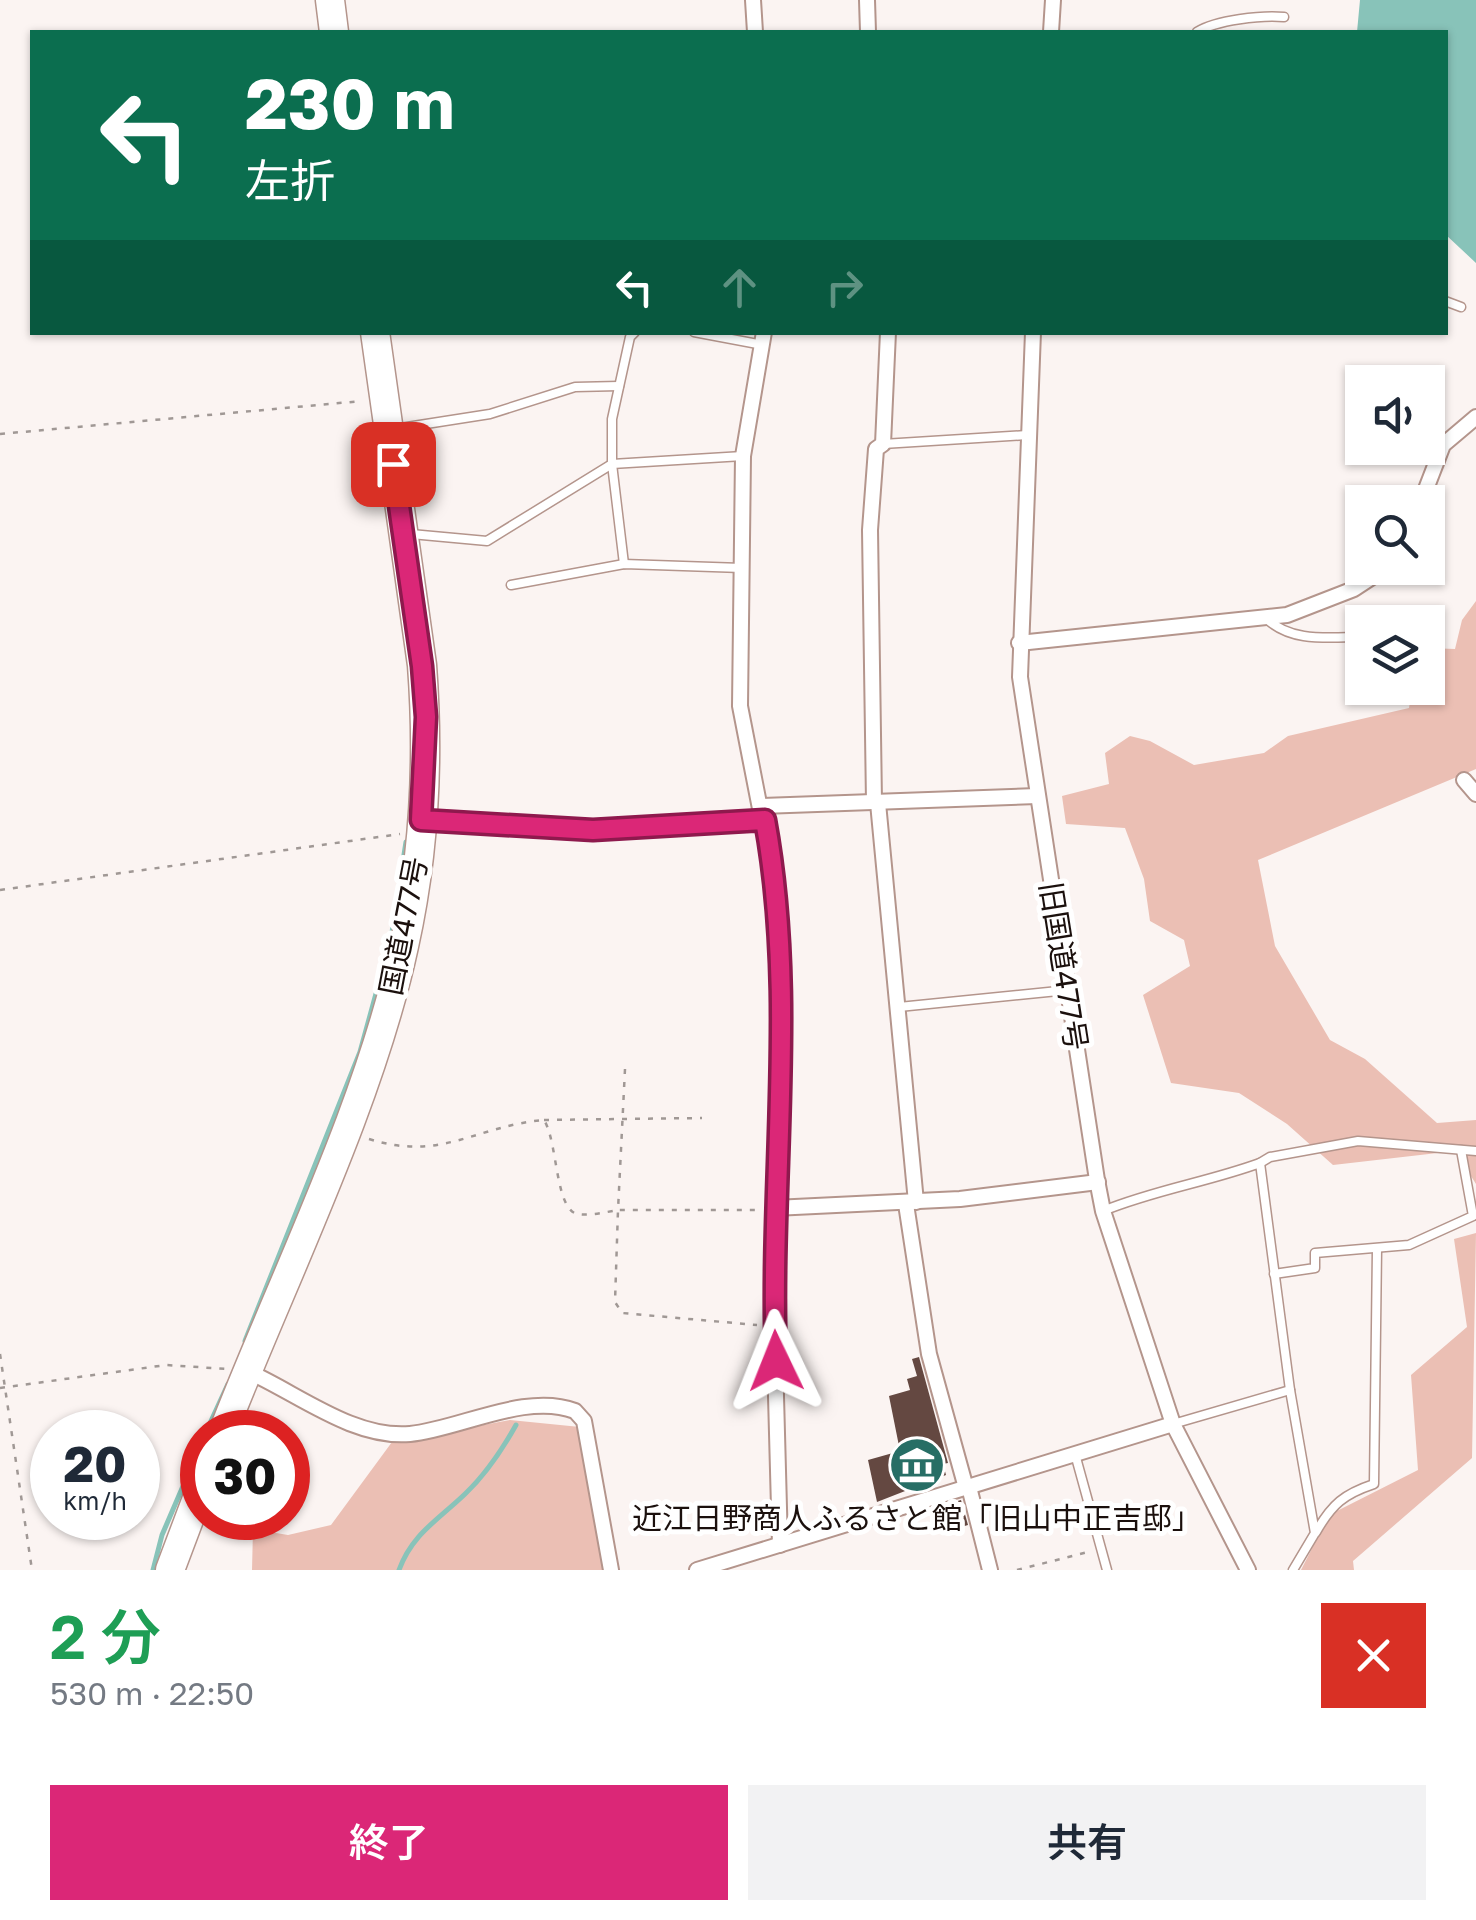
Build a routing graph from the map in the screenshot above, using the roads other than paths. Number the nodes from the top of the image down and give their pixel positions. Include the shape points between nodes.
1 (330, 0) edge
2 (753, 0) edge
3 (866, 0) edge
4 (1053, 0) edge
5 (1284, 16) dead end
6 (334, 30) edge
7 (755, 30) edge
8 (868, 30) edge
9 (1051, 30) edge
10 (1200, 30) edge
11 (1448, 303) edge
12 (1461, 307) dead end
13 (376, 335) edge
14 (632, 335) edge
15 (724, 335) edge
16 (888, 335) edge
17 (1032, 335) edge
18 (764, 339) edge
19 (619, 386) junction
20 (1476, 418) edge
21 (388, 430) junction
22 (1026, 435) junction
23 (883, 444) junction
24 (743, 456) junction
25 (612, 464) junction
26 (1426, 485) edge
27 (403, 533) junction
28 (624, 564) junction
29 (742, 568) junction
30 (510, 585) dead end
31 (1356, 585) edge
32 (1267, 619) junction
33 (1345, 637) edge
34 (1019, 643) junction
35 (1464, 780) dead end
36 (1476, 794) edge
37 (1037, 796) junction
38 (876, 802) junction
39 (763, 813) junction
40 (421, 825) junction
41 (1068, 990) junction
42 (899, 1007) junction
43 (1461, 1150) junction
44 (1476, 1151) edge
45 (1260, 1162) junction
46 (1098, 1182) junction
47 (914, 1202) junction
48 (774, 1209) junction
49 (1103, 1211) junction
50 (1378, 1248) junction
51 (1274, 1274) junction
52 (247, 1372) junction
53 (1290, 1390) junction
54 (232, 1410) edge
55 (1173, 1424) junction
56 (1075, 1454) junction
57 (967, 1487) junction
58 (1316, 1533) junction
59 (181, 1540) edge
60 (780, 1545) junction
61 (727, 1566) edge
62 (170, 1570) edge
63 (611, 1570) edge
64 (696, 1570) edge
65 (990, 1570) edge
66 (1107, 1570) edge
67 (1248, 1570) edge
68 (1293, 1570) edge

1 - 6 highway
2 - 7 street
3 - 8 street
4 - 9 street
5 - 10 lane
11 - 12 lane
13 - 21 highway, 国道477号
14 - 19 lane
15 - 18 lane
16 - 23 street
17 - 22 street, 旧国道477号
18 - 24 street
19 - 21 lane via 575,387 490,414
19 - 25 lane
20 - 26 street via 1435,458
21 - 27 highway, 国道477号
22 - 23 lane
22 - 34 street, 旧国道477号
23 - 38 street via 876,449 870,530
24 - 25 lane
24 - 29 street
25 - 27 lane via 487,541
25 - 28 lane
27 - 40 highway, 国道477号 via 426,717
28 - 29 lane
28 - 30 lane
29 - 39 street via 740,706
31 - 32 street
32 - 33 lane via 1302,637
32 - 34 street
34 - 37 street, 旧国道477号
35 - 36 street
37 - 38 street
37 - 41 street, 旧国道477号
38 - 39 street
38 - 42 street
39 - 40 street via 593,830
39 - 48 street via 777,896 782,1051
40 - 52 highway, 国道477号 via 404,946 378,1040
41 - 42 lane
41 - 46 street, 旧国道477号
42 - 47 street
43 - 44 lane
43 - 45 lane via 1358,1141
43 - 50 lane via 1472,1216 1409,1245
45 - 49 lane
45 - 51 lane
46 - 47 street
46 - 49 street, 旧国道477号
47 - 48 street
47 - 57 street via 906,1204 929,1354
48 - 60 street
49 - 55 street, 旧国道477号
50 - 51 lane via 1315,1253 1314,1268
50 - 58 lane via 1374,1484 1331,1505
51 - 53 lane
52 - 54 highway, 国道477号
52 - 63 street via 362,1427 404,1434 507,1410 575,1411 584,1421
53 - 55 lane
53 - 58 lane
55 - 56 street
55 - 67 street, 旧国道477号
56 - 57 street
56 - 66 lane
57 - 60 street
57 - 65 street
58 - 68 lane
59 - 62 highway
60 - 61 street
61 - 64 street

